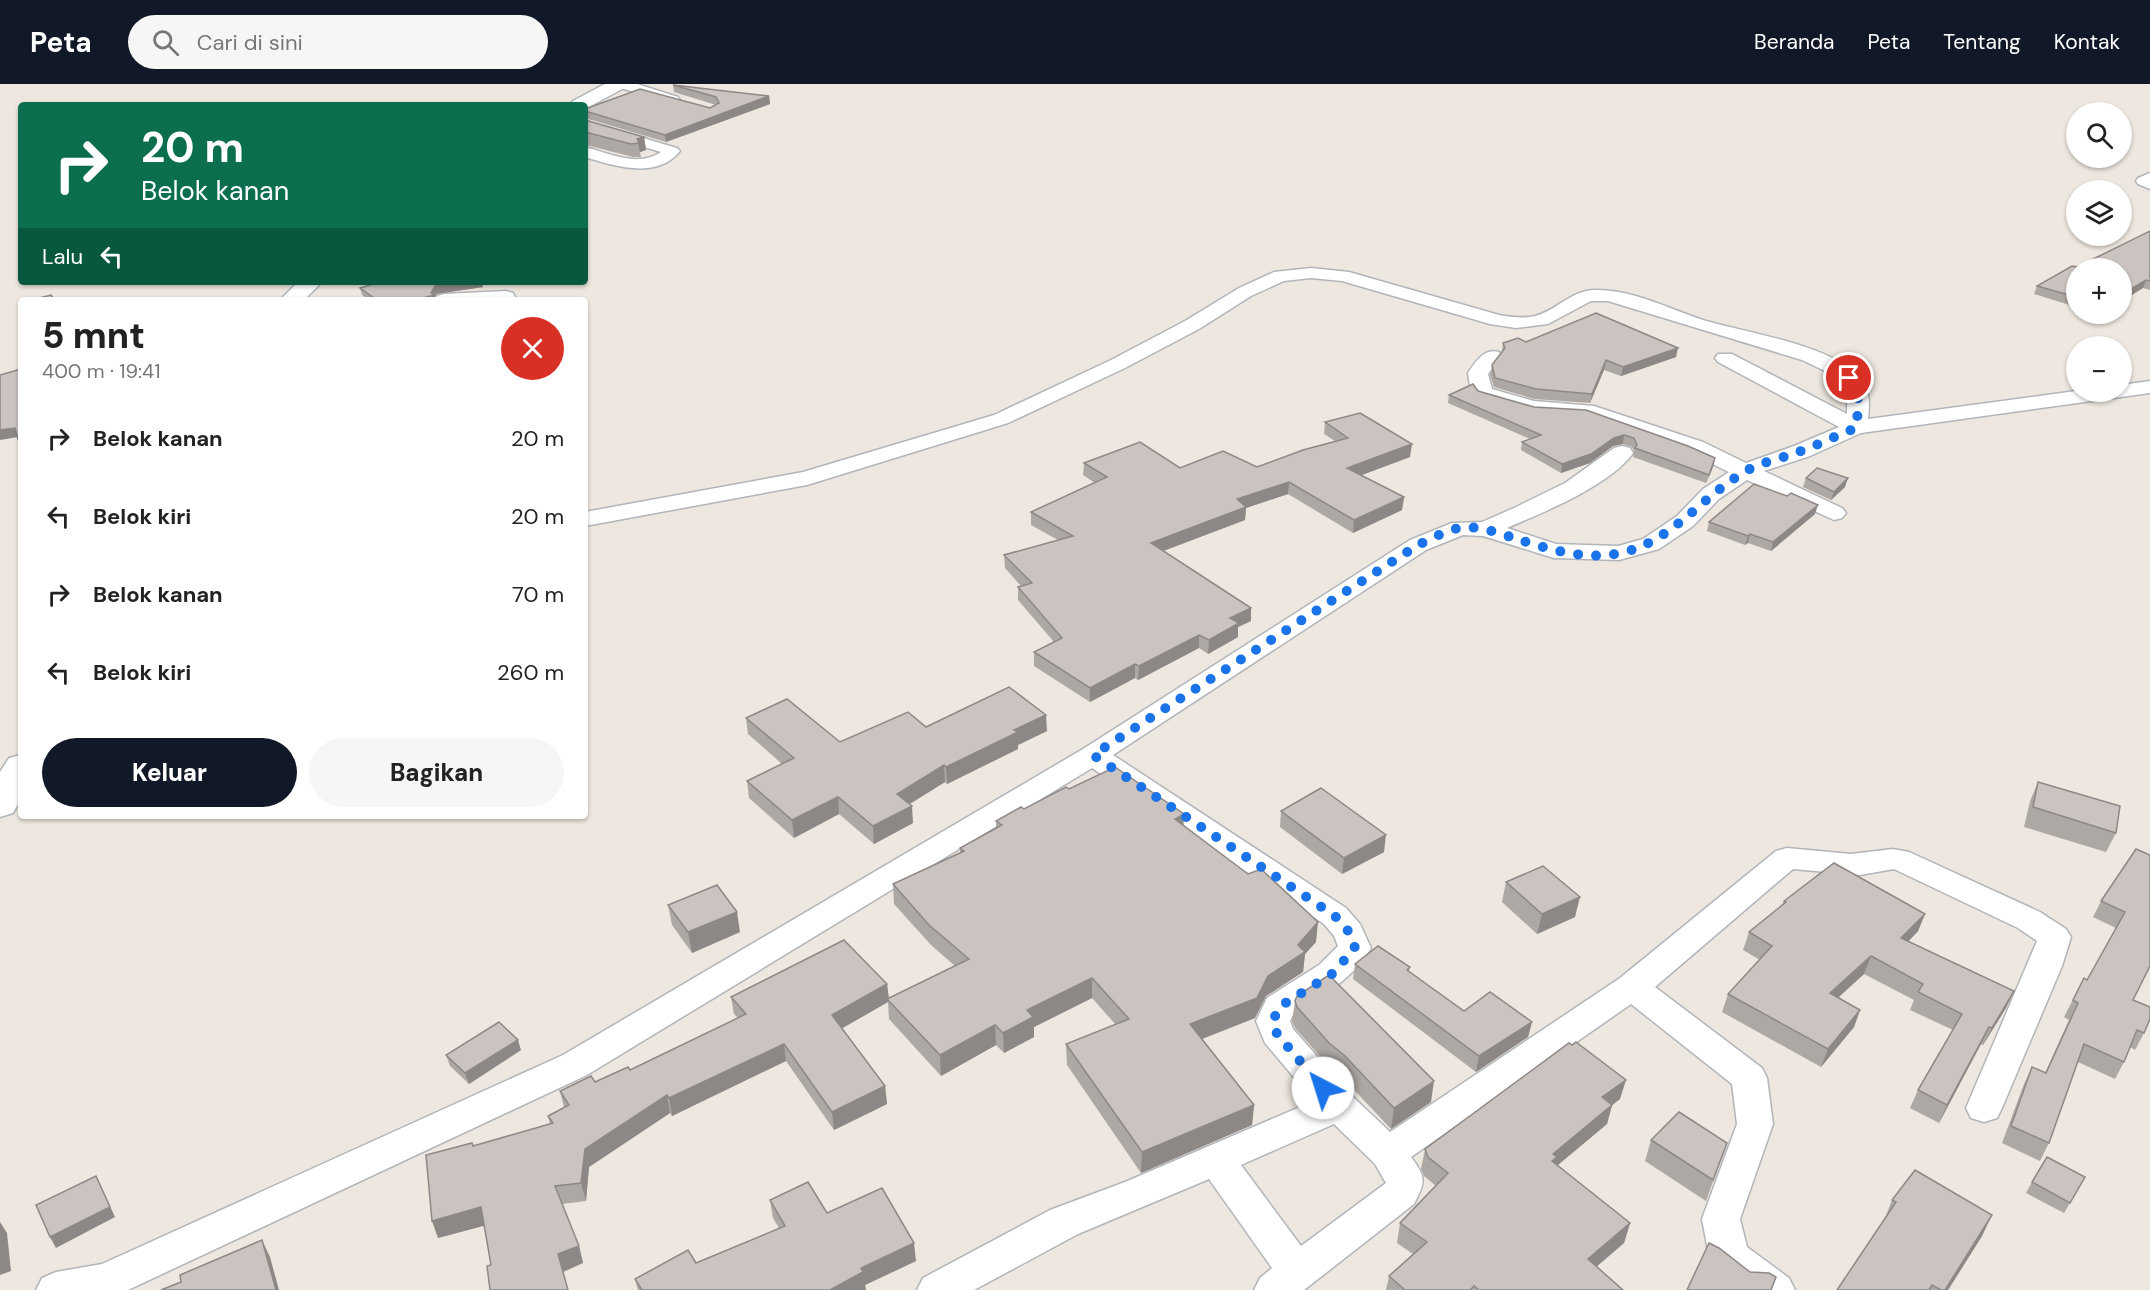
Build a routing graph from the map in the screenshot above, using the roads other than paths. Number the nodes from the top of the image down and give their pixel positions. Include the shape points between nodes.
1 (618, 84) edge
2 (623, 84) edge
3 (585, 102) edge
4 (683, 103) edge
5 (588, 126) edge
6 (588, 154) edge
7 (2150, 178) edge
8 (2150, 184) edge
9 (308, 285) edge
10 (294, 297) edge
11 (1492, 356) dead end
12 (1725, 357) dead end
13 (2150, 387) edge
14 (1856, 428) junction
15 (1622, 453) dead end
16 (1747, 470) junction
17 (1834, 513) dead end
18 (588, 518) edge
19 (1485, 529) junction
20 (1093, 755) junction
21 (18, 772) edge
22 (0, 805) edge
23 (1632, 987) junction
24 (1339, 1106) junction
25 (1984, 1108) dead end
26 (1388, 1153) junction
27 (1216, 1159) junction
28 (1286, 1281) edge
29 (108, 1286) edge
30 (56, 1290) edge
31 (937, 1290) edge
32 (1775, 1290) edge

1 - 3 main road
2 - 4 street
5 - 6 street via 672,152 634,165
7 - 8 street via 2144,181
9 - 10 main road
11 - 16 street via 1478,373 1484,393 1533,407 1587,410 1695,447
12 - 14 street
13 - 14 street
14 - 16 street
14 - 18 street via 1859,397 1849,378 1793,350 1658,309 1593,295 1548,318 1516,323 1343,276 1311,273 1280,276 1245,292 1118,364 1000,419 807,478
15 - 19 street via 1568,492
16 - 17 street
16 - 19 street via 1651,544 1619,554 1554,551
19 - 20 street via 1460,528 1418,545
20 - 24 street via 1335,916 1349,932 1355,948 1332,974 1279,1007 1273,1021 1277,1034
20 - 29 street via 575,1065
21 - 22 main road
23 - 25 street via 1787,858 1863,865 1898,859 2029,920 2055,937
23 - 26 street
23 - 32 street via 1749,1078 1755,1124 1721,1220 1728,1256
24 - 26 street
24 - 27 street
26 - 28 street via 1404,1176 1401,1193
27 - 28 street
27 - 31 street via 1064,1222
29 - 30 street

